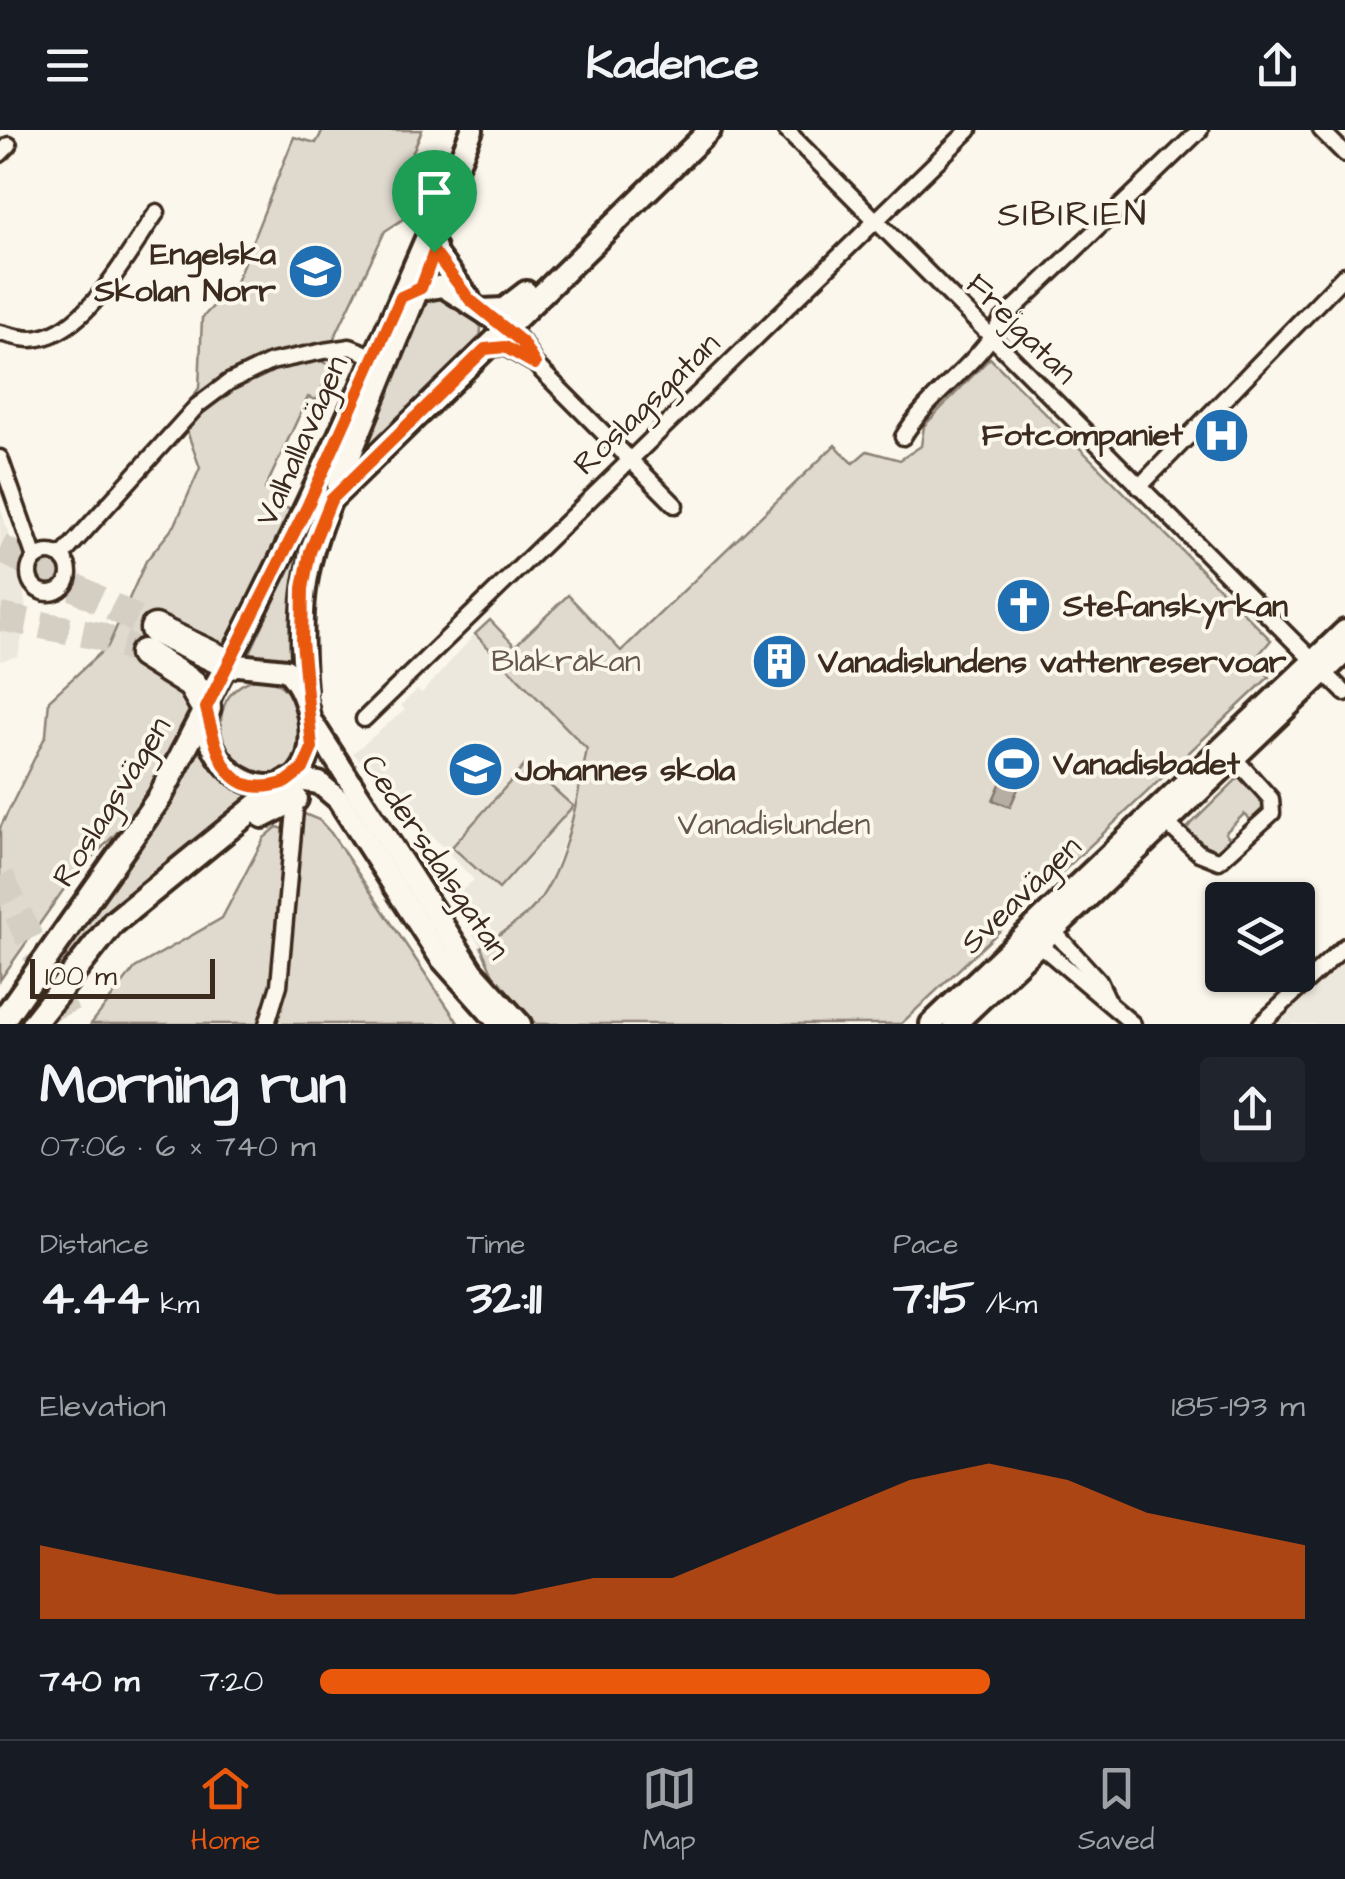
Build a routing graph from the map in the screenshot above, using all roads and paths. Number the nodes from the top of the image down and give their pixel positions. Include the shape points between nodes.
1 (472, 130) edge
2 (486, 130) edge
3 (692, 130) edge
4 (710, 130) edge
5 (786, 130) edge
6 (969, 130) edge
7 (1200, 130) edge
8 (1322, 130) edge
9 (1345, 154) edge
10 (157, 212) dead end
11 (876, 220) junction
12 (434, 252) junction
13 (1345, 275) edge
14 (421, 288) junction
15 (401, 297) junction
16 (477, 305) junction
17 (506, 328) junction
18 (0, 333) edge
19 (992, 338) junction
20 (483, 351) junction
21 (373, 356) junction
22 (535, 364) junction
23 (904, 437) dead end
24 (0, 458) edge
25 (630, 459) junction
26 (1139, 487) junction
27 (331, 500) junction
28 (675, 505) dead end
29 (61, 557) junction
30 (35, 558) junction
31 (1345, 631) edge
32 (1345, 652) edge
33 (219, 660) junction
34 (1318, 666) junction
35 (1345, 693) edge
36 (206, 708) junction
37 (308, 712) junction
38 (364, 719) dead end
39 (1228, 752) junction
40 (292, 787) junction
41 (1160, 816) junction
42 (1040, 931) junction
43 (1345, 946) edge
44 (1109, 1001) junction
45 (0, 1024) edge
46 (32, 1024) edge
47 (267, 1024) edge
48 (500, 1024) edge
49 (520, 1024) edge
50 (930, 1024) edge
51 (955, 1024) edge
52 (1132, 1024) edge
53 (1261, 1024) edge

1 - 15 main road, Valhallavägen
2 - 12 main road, Valhallavägen
3 - 16 main road via 522,296 504,309
4 - 17 main road
5 - 11 street, Frejgatan
6 - 11 street, Roslagsgatan
7 - 19 street
8 - 9 street
10 - 18 street via 70,326 37,339
11 - 19 street, Frejgatan
11 - 25 street, Roslagsgatan
12 - 14 main road, Valhallavägen
12 - 16 main road
13 - 26 street
14 - 15 main road
14 - 16 main road via 442,286
14 - 27 main road, Valhallavägen
15 - 21 main road, Valhallavägen
16 - 17 main road
16 - 20 main road
17 - 20 main road
17 - 22 street
19 - 23 street
19 - 26 street, Frejgatan
20 - 22 street via 505,347
20 - 27 main road
21 - 29 street via 352,348 324,350 271,362 229,382 197,406
21 - 33 main road, Valhallavägen via 307,507
22 - 25 street
24 - 30 street
25 - 28 street
25 - 38 street, Roslagsgatan
26 - 34 street, Frejgatan
27 - 37 main road, Valhallavägen via 305,571
29 - 30 street
29 - 30 street via 68,579 48,593 30,578
31 - 34 main road, Sveavägen
32 - 34 main road, Sveavägen
33 - 36 main road
33 - 36 highway via 158,646
33 - 37 main road via 286,670
34 - 35 street, Frejgatan
34 - 39 main road, Sveavägen
36 - 40 main road via 214,750 229,770 250,784
36 - 45 main road, Roslagsvägen via 160,797
37 - 40 main road via 312,748
37 - 49 main road, Cedersdalsgatan via 456,947
39 - 41 main road, Sveavägen
39 - 41 street via 1271,799 1272,813 1219,861 1199,853
40 - 46 main road, Roslagsvägen via 113,923
40 - 47 street via 279,985
40 - 48 main road, Cedersdalsgatan via 322,801 366,847 440,956
41 - 42 main road, Sveavägen
42 - 44 street via 1099,982
42 - 44 street via 1089,990
42 - 50 main road, Sveavägen
42 - 51 main road, Sveavägen
43 - 53 street
44 - 52 street

